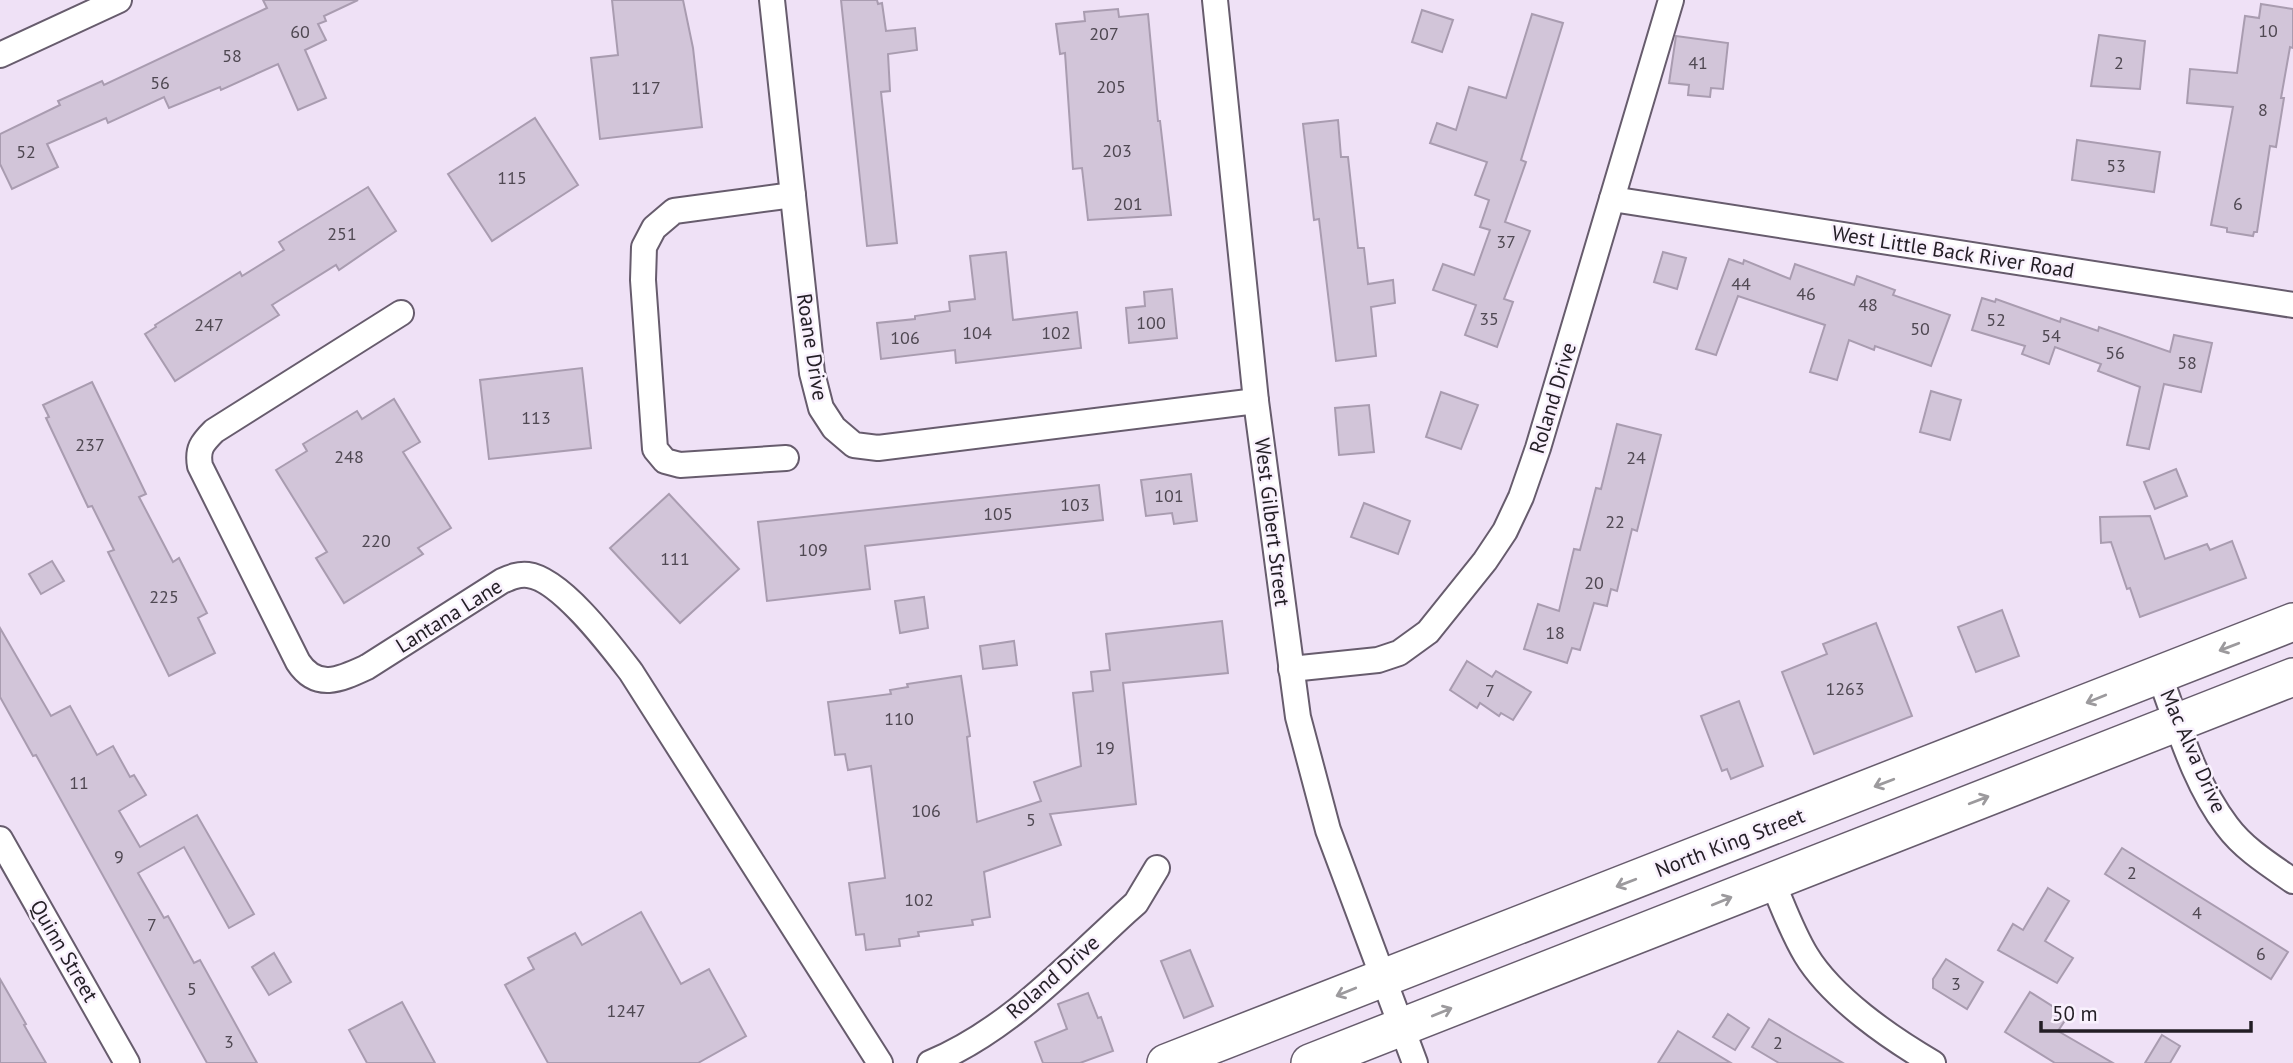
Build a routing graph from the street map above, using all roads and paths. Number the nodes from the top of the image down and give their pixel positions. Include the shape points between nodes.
1 (119, 0) edge
2 (772, 0) edge
3 (1215, 0) edge
4 (1671, 0) edge
5 (0, 55) edge
6 (793, 195) junction
7 (1612, 200) junction
8 (2293, 305) edge
9 (401, 313) dead end
10 (1256, 401) junction
11 (786, 458) dead end
12 (2293, 622) edge
13 (1291, 669) junction
14 (2159, 674) junction
15 (2293, 677) edge
16 (2178, 722) junction
17 (0, 839) edge
18 (1157, 868) dead end
19 (1772, 881) junction
20 (2293, 881) edge
21 (1382, 978) junction
22 (1402, 1028) junction
23 (127, 1063) edge
24 (880, 1063) edge
25 (930, 1063) edge
26 (1166, 1063) edge
27 (1310, 1063) edge
28 (1415, 1063) edge
29 (1933, 1063) edge

1 - 5 street
2 - 6 street, Roane Drive
3 - 10 street, West Gilbert Street
4 - 7 street, Roland Drive
6 - 10 street, Roane Drive via 812,373 821,408 834,428 854,445 878,448
6 - 11 street via 674,211 654,228 643,247 655,449 665,461 680,465
7 - 8 street, West Little Back River Road
7 - 13 street, Roland Drive via 1521,498 1485,561 1428,632 1399,653 1378,660
9 - 24 street, Lantana Lane via 214,431 200,446 200,466 304,672 315,679 348,676 502,581 531,575 545,582 571,602 631,672
10 - 13 street, West Gilbert Street
12 -> 14 main road, North King Street
13 - 21 street, West Gilbert Street via 1316,792
14 - 16 street, Mac Alva Drive
14 -> 21 main road, North King Street
15 - 16 main road
19 -> 16 main road
16 - 20 street, Mac Alva Drive via 2227,827
17 - 23 street, Quinn Street
18 - 25 street, Roland Drive via 1136,903 1001,1024
22 -> 19 main road
19 - 29 street via 1806,956 1826,981 1906,1047
21 - 22 street, West Gilbert Street
21 -> 26 main road, North King Street
22 - 27 main road
22 - 28 street, West Gilbert Street

